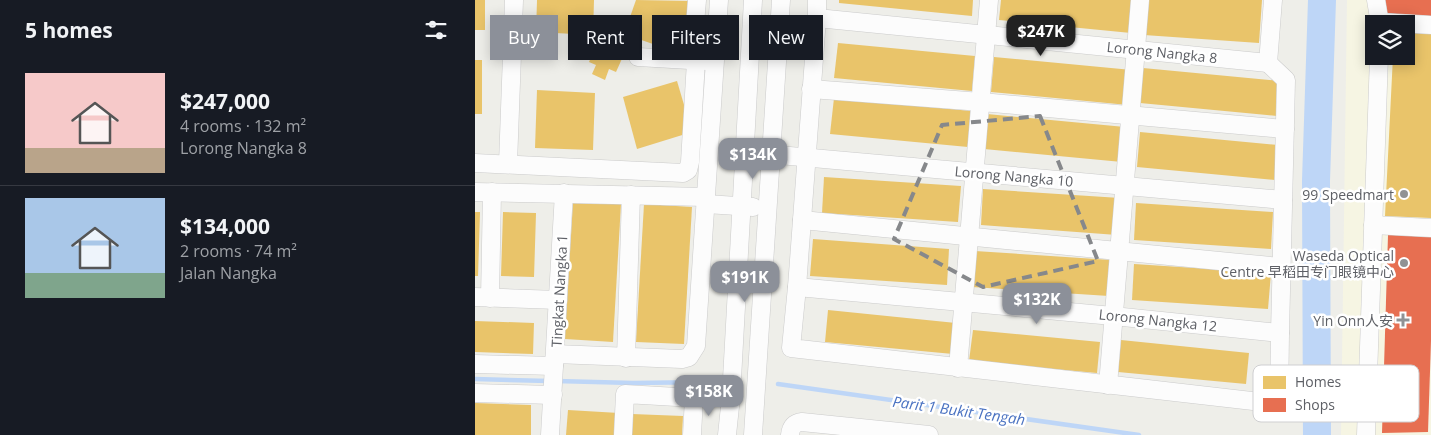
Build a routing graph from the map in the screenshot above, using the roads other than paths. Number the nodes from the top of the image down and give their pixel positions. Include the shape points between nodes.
1 (514, 0) edge
2 (697, 0) edge
3 (719, 0) edge
4 (753, 0) edge
5 (781, 0) edge
6 (817, 0) edge
7 (989, 0) edge
8 (1140, 0) edge
9 (1273, 0) edge
10 (1376, 0) edge
11 (817, 15) edge
12 (1379, 15) edge
13 (823, 19) edge
14 (1415, 24) edge
15 (1431, 25) edge
16 (986, 35) junction
17 (1136, 50) junction
18 (642, 57) edge
19 (813, 60) edge
20 (694, 61) junction
21 (715, 62) junction
22 (1268, 63) junction
23 (1379, 65) edge
24 (811, 89) junction
25 (981, 102) junction
26 (1130, 116) junction
27 (1285, 129) junction
28 (745, 152) junction
29 (771, 154) junction
30 (806, 158) junction
31 (475, 163) edge
32 (508, 164) junction
33 (975, 172) junction
34 (1125, 185) junction
35 (484, 192) edge
36 (564, 194) junction
37 (631, 195) junction
38 (1283, 200) junction
39 (706, 201) junction
40 (741, 207) junction
41 (767, 208) junction
42 (802, 220) junction
43 (1373, 225) junction
44 (1431, 228) edge
45 (969, 237) junction
46 (1119, 250) junction
47 (1281, 267) junction
48 (797, 287) junction
49 (482, 298) edge
50 (558, 300) junction
51 (963, 302) junction
52 (1113, 316) junction
53 (1279, 333) junction
54 (626, 358) junction
55 (475, 364) edge
56 (1279, 365) edge
57 (1368, 365) edge
58 (958, 368) junction
59 (554, 375) junction
60 (1108, 385) junction
61 (475, 393) edge
62 (1253, 401) edge
63 (1366, 422) edge
64 (550, 435) edge
65 (623, 435) edge
66 (692, 435) edge
67 (727, 435) edge
68 (753, 435) edge
69 (790, 435) edge
70 (929, 435) edge
71 (1366, 435) edge

1 - 32 street
2 - 20 street
3 - 21 street
4 - 28 street
5 - 29 street
6 - 11 street
7 - 16 street
8 - 17 street
9 - 22 street
10 - 12 street
13 - 16 street, Lorong Nangka 8
14 - 15 street
16 - 17 street, Lorong Nangka 8
16 - 25 street
17 - 22 street, Lorong Nangka 8
17 - 26 street
18 - 20 street
19 - 24 street
20 - 21 street
20 - 32 street via 690,162 688,170 683,173
21 - 39 street
22 - 27 street via 1286,80
23 - 43 street
24 - 25 street
24 - 30 street
25 - 26 street
25 - 33 street
26 - 27 street
26 - 34 street
27 - 38 street
28 - 29 street, Lorong Nangka 10
28 - 40 street
29 - 30 street, Lorong Nangka 10
29 - 41 street
30 - 33 street, Lorong Nangka 10
30 - 42 street
31 - 32 street
33 - 34 street, Lorong Nangka 10
33 - 45 street
34 - 38 street, Lorong Nangka 10
34 - 46 street
35 - 36 street
35 - 49 street
36 - 37 street
36 - 50 street, Tingkat Nangka 1
37 - 39 street
37 - 54 street
38 - 47 street
39 - 40 street
39 - 54 street via 697,339 693,353 682,359
40 - 41 street
40 - 67 street
41 - 68 street
42 - 45 street
42 - 48 street
43 - 44 street
43 - 57 street
45 - 46 street
45 - 51 street
46 - 47 street
46 - 52 street
47 - 53 street
48 - 51 street, Lorong Nangka 12
48 - 58 street via 791,348
49 - 50 street
50 - 59 street, Tingkat Nangka 1
51 - 52 street, Lorong Nangka 12
51 - 58 street
52 - 53 street, Lorong Nangka 12
52 - 60 street
53 - 56 street
54 - 59 street
55 - 59 street
58 - 60 street
59 - 61 street
59 - 64 street, Tingkat Nangka 1
60 - 62 street
63 - 71 street
65 - 66 street via 625,394 694,398
69 - 70 street via 795,423 802,422

